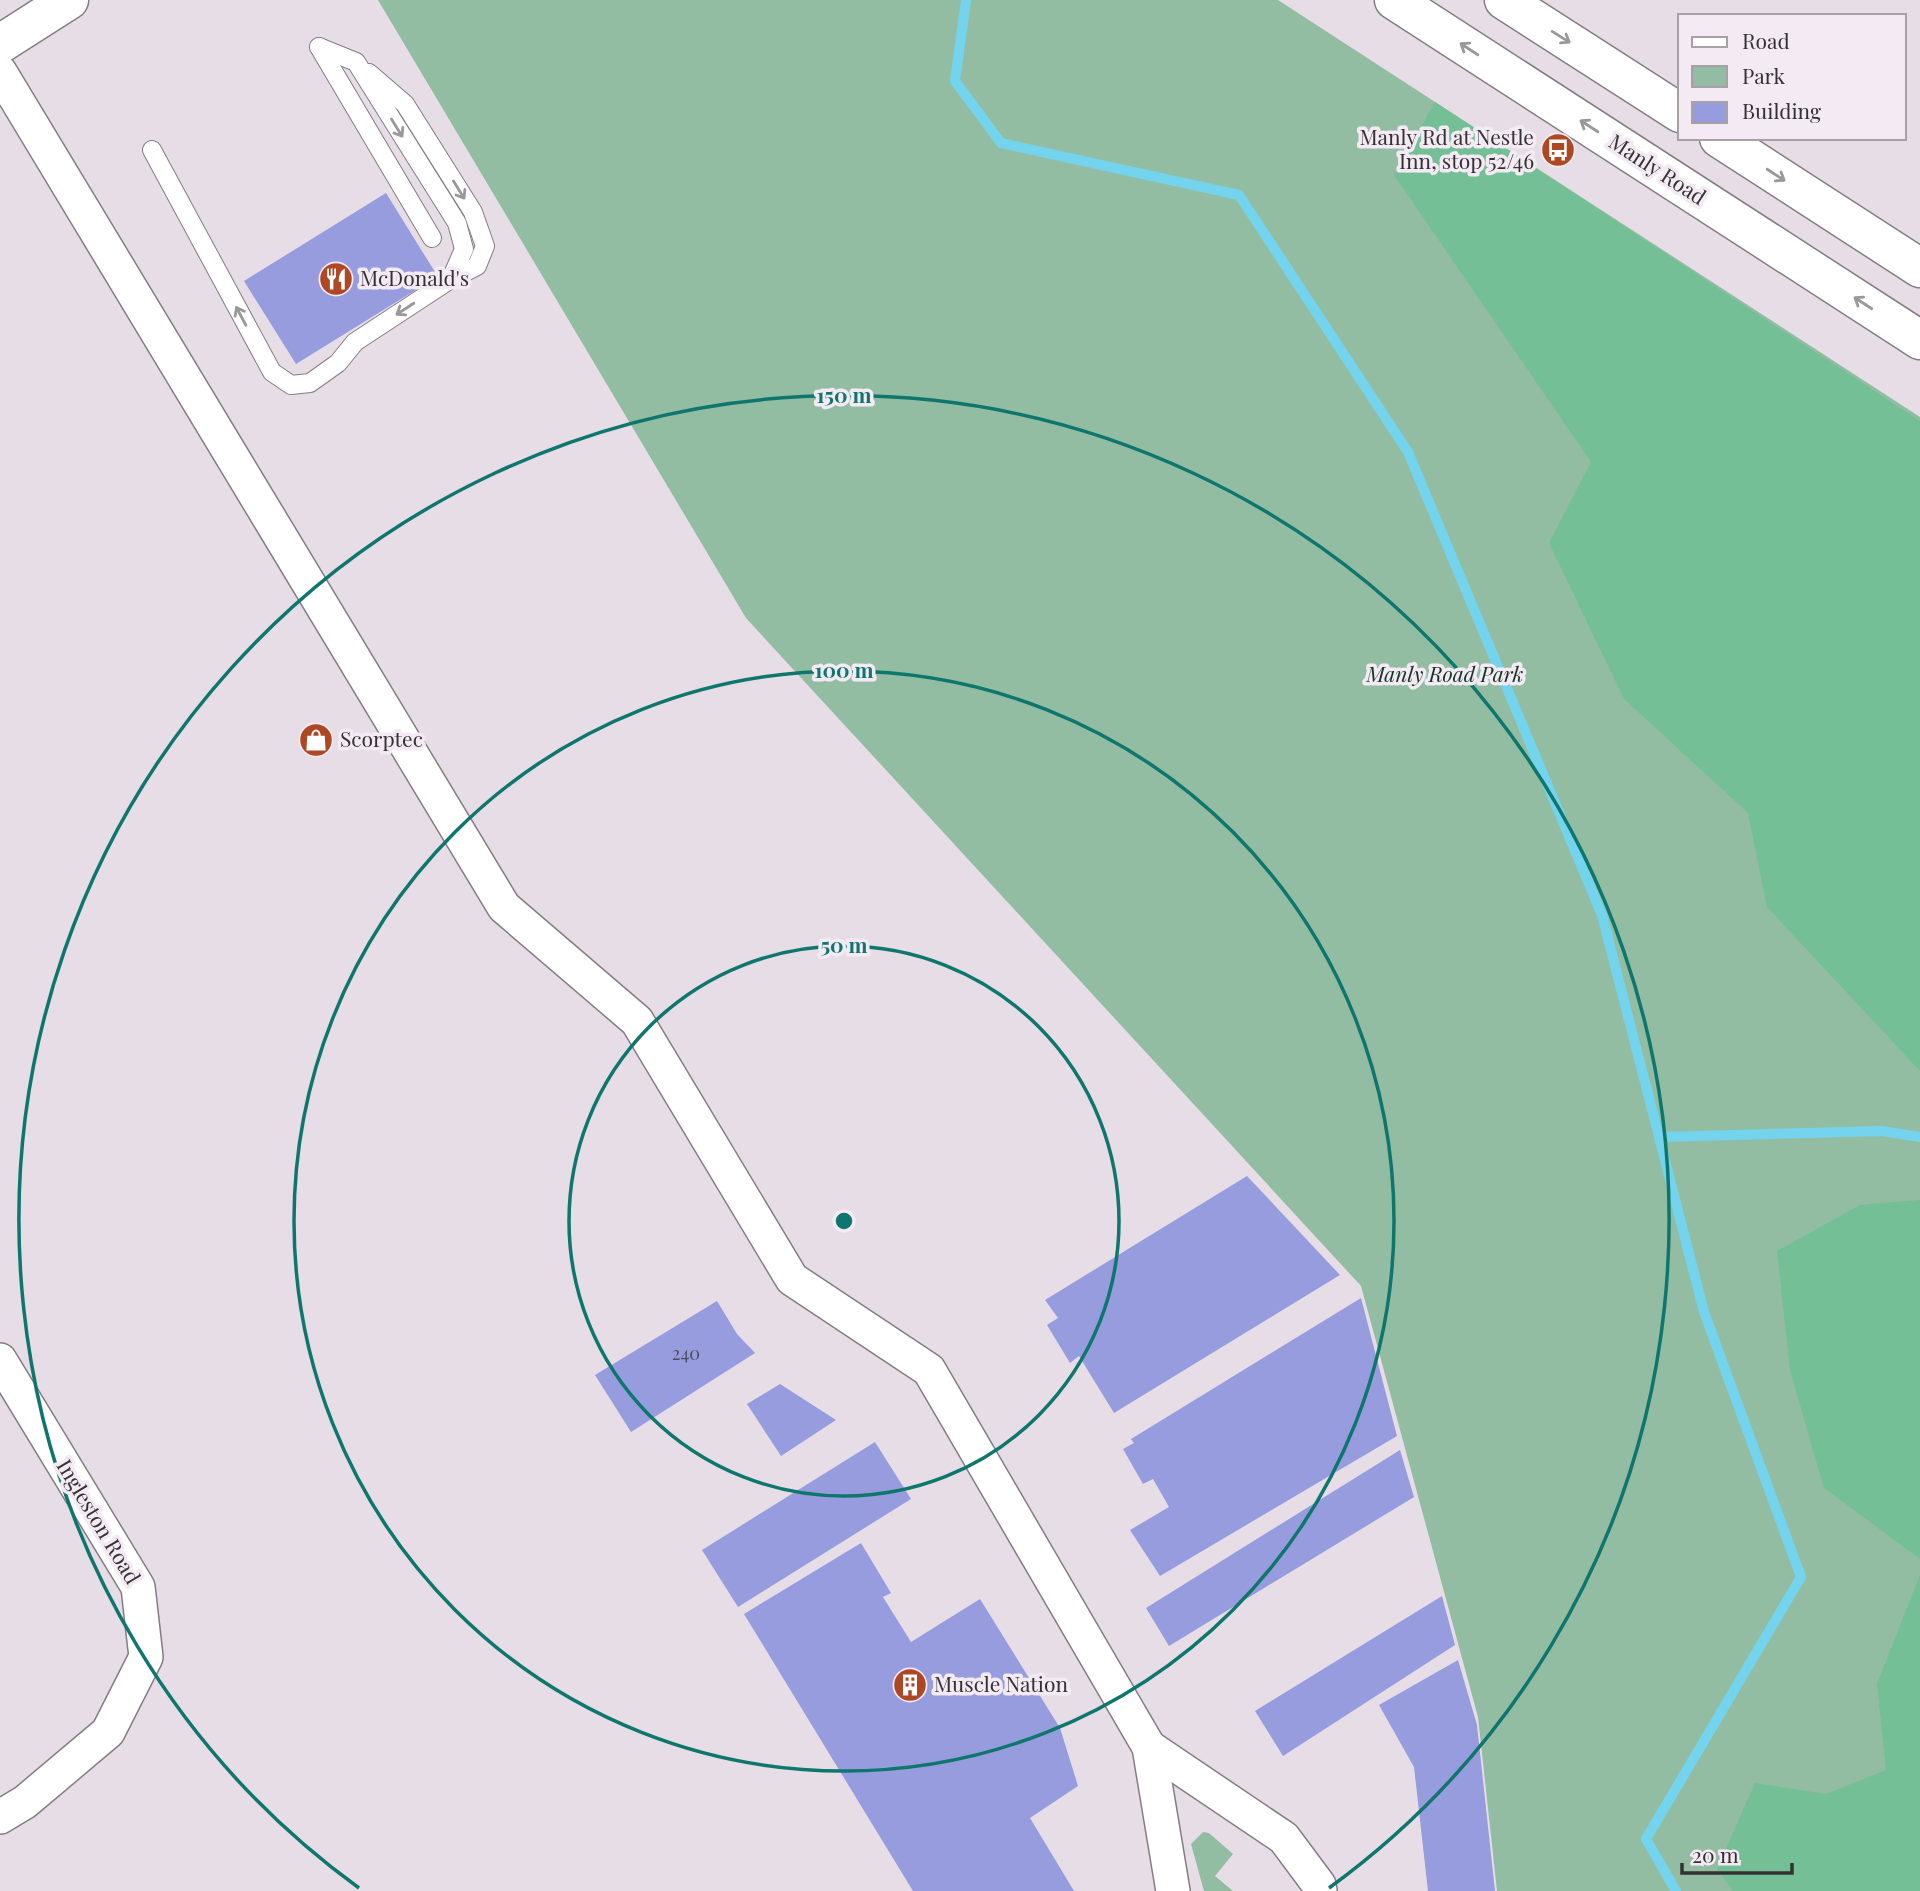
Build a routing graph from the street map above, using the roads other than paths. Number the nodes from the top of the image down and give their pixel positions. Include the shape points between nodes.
1 (69, 0) edge
2 (1394, 0) edge
3 (1504, 0) edge
4 (0, 44) edge
5 (0, 72) edge
6 (1678, 112) edge
7 (1722, 140) edge
8 (152, 150) dead end
9 (432, 238) dead end
10 (1920, 268) edge
11 (1920, 340) edge
12 (0, 1360) edge
13 (1149, 1747) junction
14 (0, 1817) edge
15 (1174, 1891) edge
16 (1320, 1891) edge

1 - 4 main road
11 -> 2 main road, Manly Road
3 -> 6 main road
5 - 13 street via 504,907 637,1021 792,1279 929,1370
7 -> 10 main road
9 -> 8 lane via 319,47 356,62 457,223 464,249 451,279 355,342 338,363 310,383 291,386 272,372
12 - 14 street, Ingleston Road via 138,1587 146,1657 108,1732
13 - 15 street
13 - 16 street via 1284,1838

